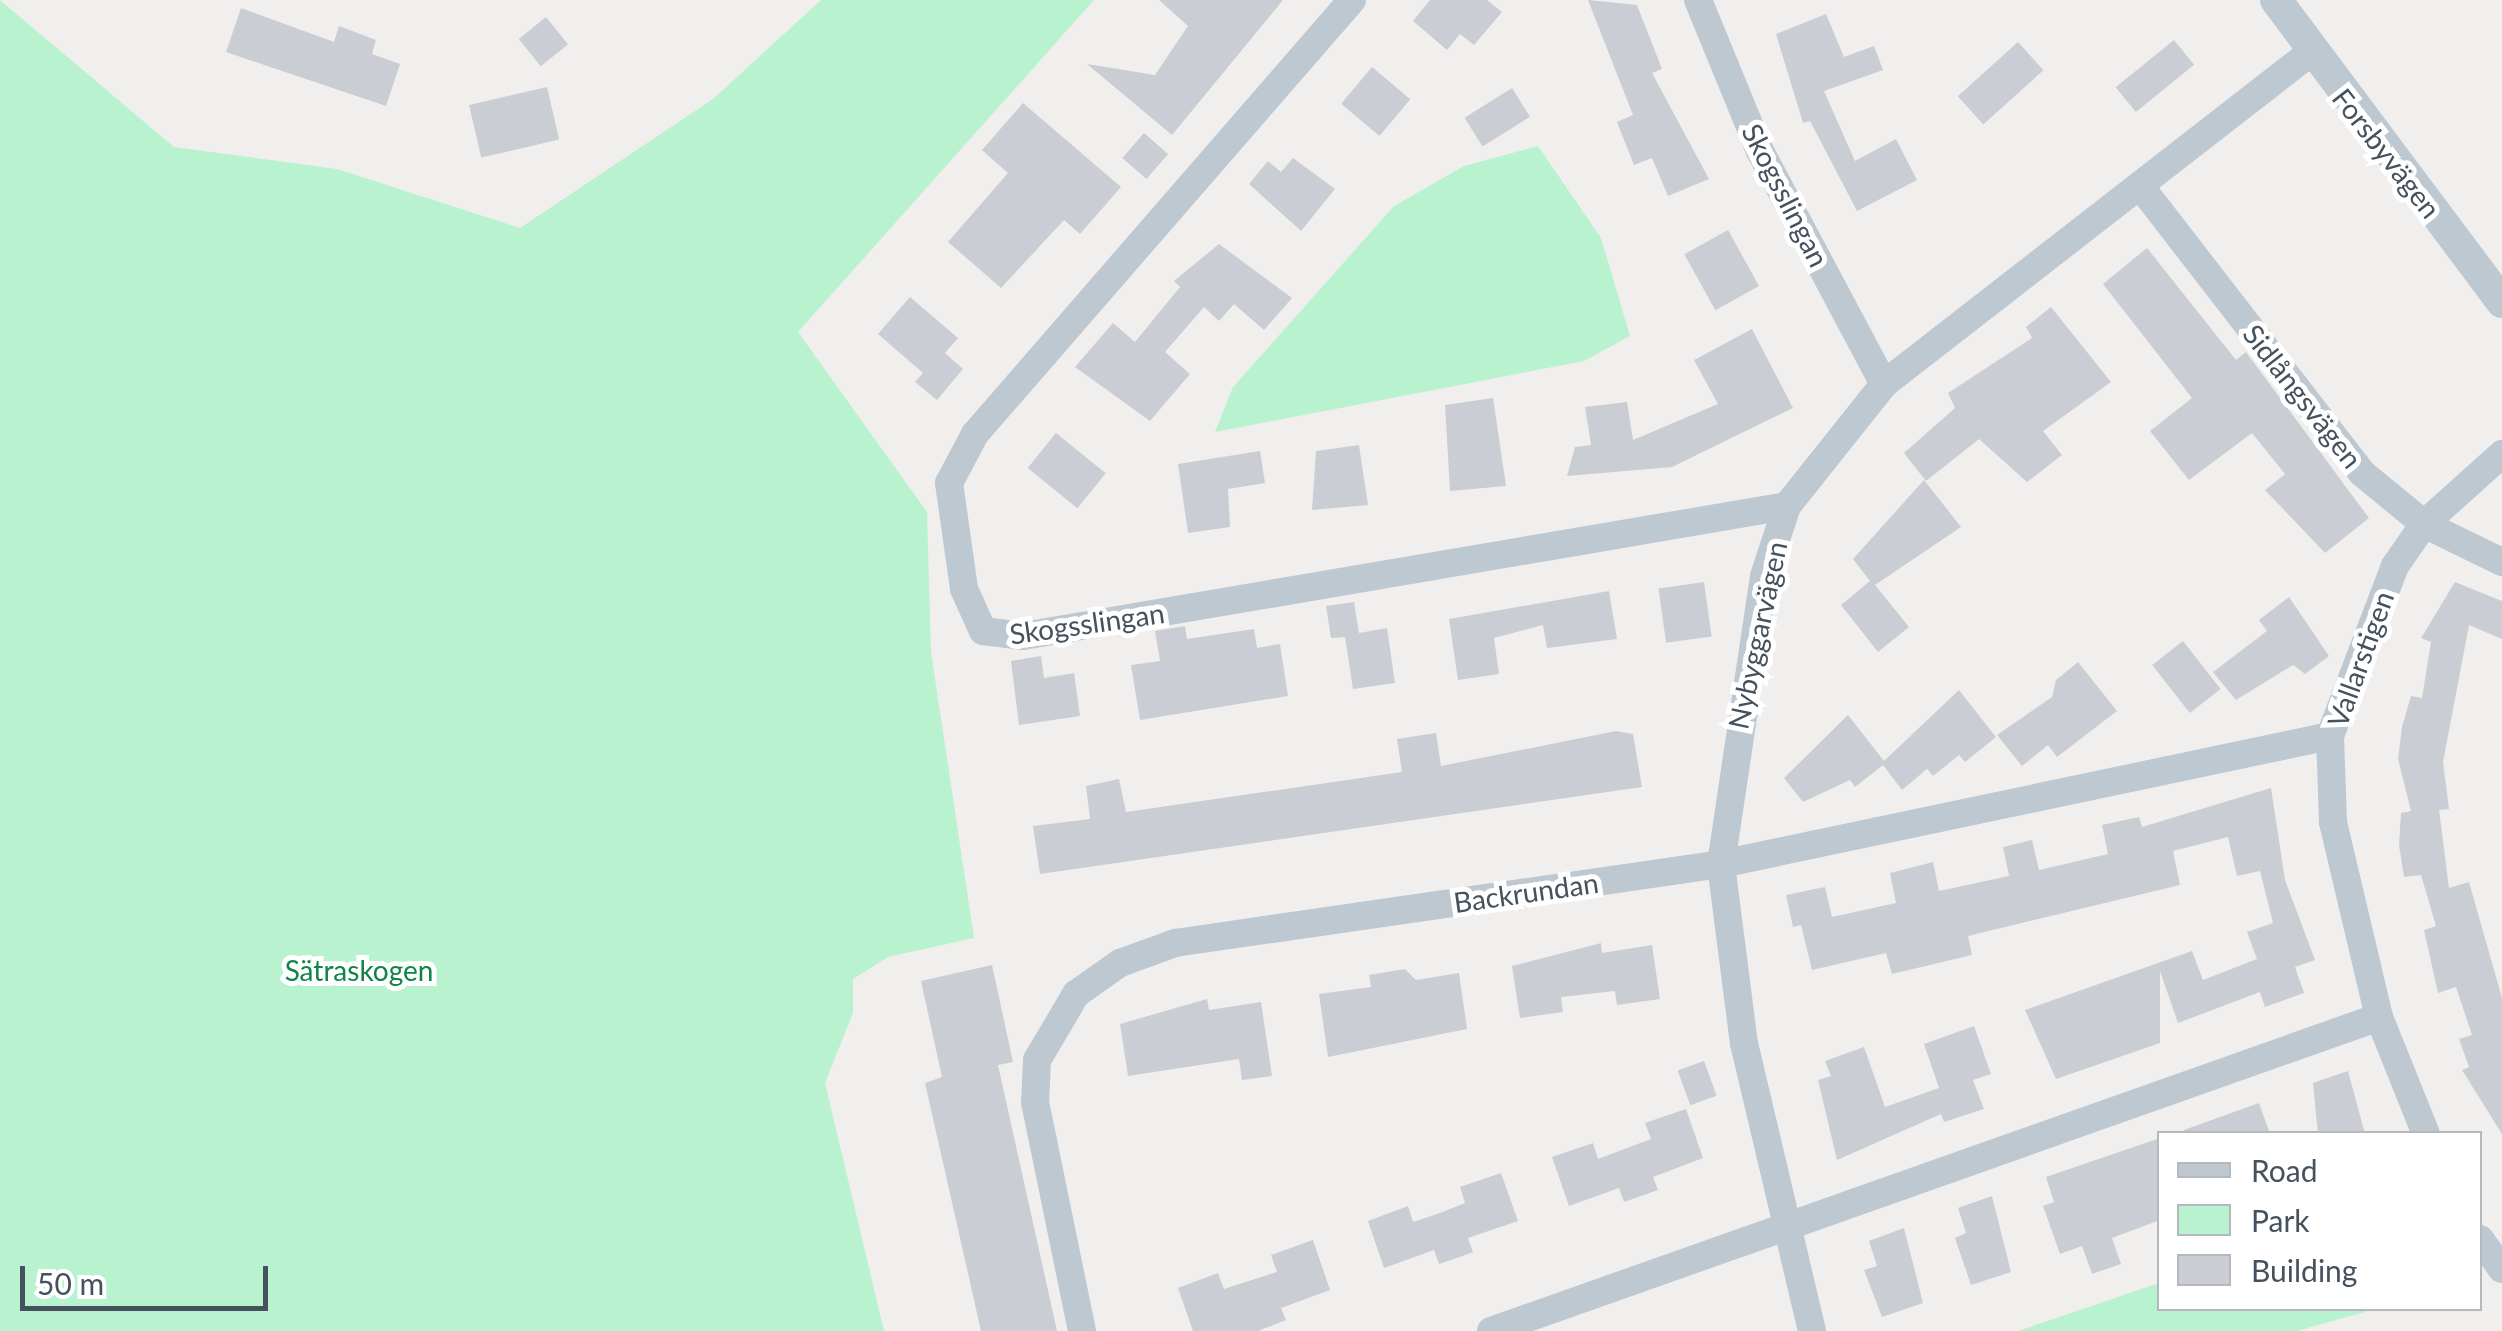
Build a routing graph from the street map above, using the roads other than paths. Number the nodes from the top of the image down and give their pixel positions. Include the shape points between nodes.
1 (1352, 0) edge
2 (1698, 0) edge
3 (2276, 0) edge
4 (2310, 53) junction
5 (2142, 186) junction
6 (2502, 302) edge
7 (1884, 384) junction
8 (2502, 454) edge
9 (1787, 506) junction
10 (2424, 524) junction
11 (2502, 562) edge
12 (2330, 736) junction
13 (1722, 864) junction
14 (2379, 1017) junction
15 (2425, 1131) edge
16 (1783, 1224) junction
17 (2482, 1242) edge
18 (2502, 1269) edge
19 (1082, 1331) edge
20 (1491, 1331) edge
21 (1812, 1331) edge

1 - 9 street, Skogsslingan via 974,434 949,483 964,588 983,631 1023,636
2 - 7 street, Skogsslingan via 1760,150
3 - 4 street, Forsbyvägen
4 - 5 street, Nybyggarvägen
4 - 6 street, Forsbyvägen
5 - 7 street, Nybyggarvägen
5 - 10 street, Sidlångsvägen via 2362,473
7 - 9 street, Nybyggarvägen
8 - 10 street, Vallarstigen
9 - 13 street, Nybyggarvägen via 1764,576
10 - 11 street, Sidlångsvägen
10 - 12 street, Vallarstigen via 2395,566
12 - 13 street, Backrundan
12 - 14 street, Vallarstigen via 2333,822
13 - 16 street, Nybyggarvägen via 1744,1044
13 - 19 street, Backrundan via 1175,943 1120,963 1076,994 1037,1060 1034,1103
14 - 15 street, Vallarstigen
14 - 16 street
16 - 20 street
16 - 21 street, Nybyggarvägen
17 - 18 street

